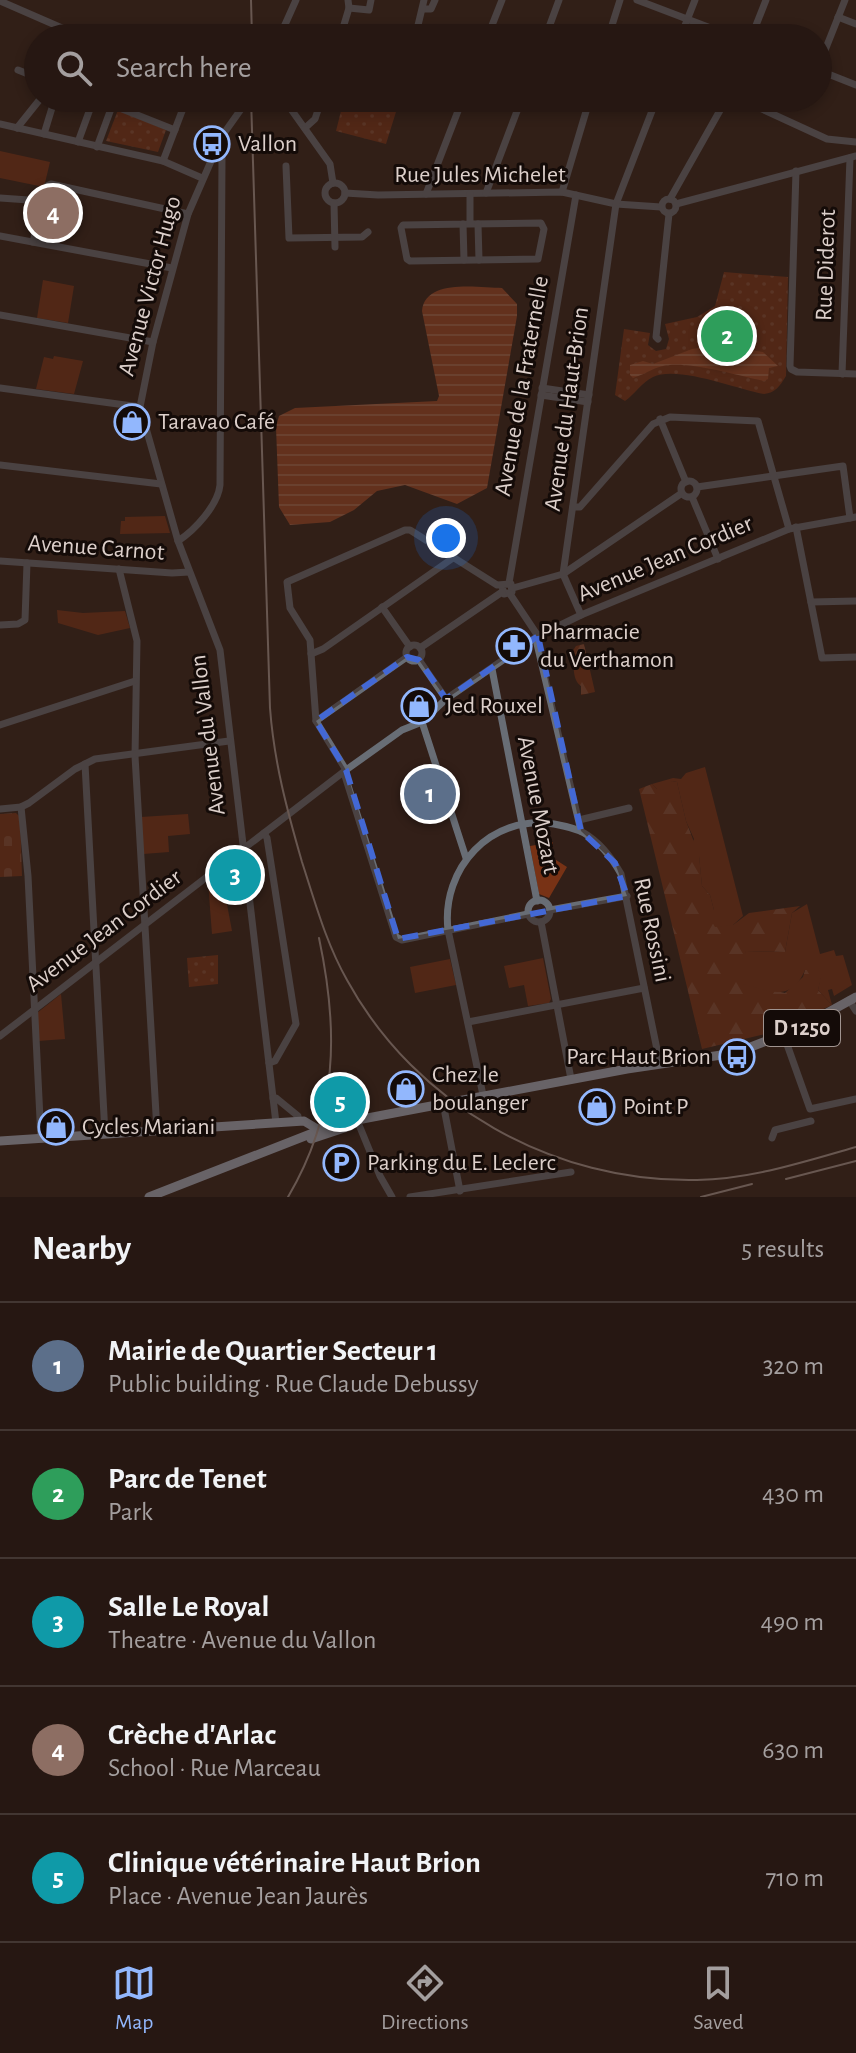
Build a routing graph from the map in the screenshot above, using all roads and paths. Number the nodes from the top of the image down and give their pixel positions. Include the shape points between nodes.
1 (296, 0) edge
2 (371, 0) edge
3 (435, 0) edge
4 (502, 0) edge
5 (559, 0) edge
6 (620, 0) edge
7 (637, 0) edge
8 (695, 0) edge
9 (766, 0) edge
10 (845, 0) edge
11 (0, 1) edge
12 (349, 4) edge
13 (424, 4) edge
14 (838, 17) junction
15 (687, 19) junction
16 (51, 24) edge
17 (285, 24) edge
18 (344, 24) edge
19 (419, 24) edge
20 (493, 24) edge
21 (550, 24) edge
22 (612, 24) edge
23 (685, 24) edge
24 (700, 24) edge
25 (756, 24) edge
26 (856, 24) edge
27 (832, 33) edge
28 (18, 70) dead end
29 (24, 72) edge
30 (832, 75) edge
31 (856, 85) edge
32 (30, 112) edge
33 (51, 112) edge
34 (89, 112) edge
35 (110, 112) edge
36 (137, 112) edge
37 (182, 112) edge
38 (238, 112) edge
39 (293, 112) edge
40 (317, 112) edge
41 (458, 112) edge
42 (517, 112) edge
43 (586, 112) edge
44 (652, 112) edge
45 (720, 112) edge
46 (768, 112) edge
47 (0, 124) edge
48 (17, 128) junction
49 (305, 128) junction
50 (175, 130) junction
51 (44, 134) junction
52 (78, 142) junction
53 (856, 142) edge
54 (97, 147) junction
55 (214, 152) junction
56 (853, 157) edge
57 (163, 161) junction
58 (286, 166) dead end
59 (796, 171) junction
60 (202, 178) junction
61 (333, 183) junction
62 (562, 192) junction
63 (345, 193) junction
64 (486, 193) junction
65 (426, 194) junction
66 (470, 194) junction
67 (576, 195) junction
68 (0, 198) edge
69 (43, 201) junction
70 (673, 202) junction
71 (334, 203) junction
72 (616, 204) junction
73 (661, 207) junction
74 (188, 214) junction
75 (669, 214) junction
76 (470, 224) junction
77 (368, 232) dead end
78 (0, 236) edge
79 (33, 242) junction
80 (335, 243) junction
81 (464, 260) junction
82 (479, 260) junction
83 (172, 268) junction
84 (0, 315) edge
85 (658, 339) dead end
86 (153, 342) junction
87 (842, 374) junction
88 (856, 374) edge
89 (0, 388) edge
90 (541, 391) junction
91 (589, 399) junction
92 (140, 407) junction
93 (660, 419) junction
94 (0, 465) edge
95 (774, 476) junction
96 (686, 482) junction
97 (161, 484) junction
98 (697, 487) junction
99 (682, 493) junction
100 (692, 497) junction
101 (573, 507) junction
102 (853, 517) edge
103 (792, 528) junction
104 (178, 541) junction
105 (453, 558) junction
106 (718, 559) junction
107 (0, 561) edge
108 (27, 563) junction
109 (119, 569) junction
110 (189, 572) junction
111 (563, 574) junction
112 (507, 589) junction
113 (856, 601) edge
114 (811, 602) junction
115 (382, 607) junction
116 (581, 615) junction
117 (0, 625) edge
118 (538, 636) junction
119 (410, 647) junction
120 (420, 648) junction
121 (311, 654) junction
122 (407, 657) junction
123 (856, 657) edge
124 (419, 660) junction
125 (492, 669) junction
126 (135, 681) junction
127 (446, 699) junction
128 (316, 721) junction
129 (422, 722) junction
130 (0, 725) edge
131 (229, 741) junction
132 (134, 753) junction
133 (85, 764) junction
134 (346, 770) junction
135 (21, 807) junction
136 (629, 808) dead end
137 (0, 809) edge
138 (579, 820) junction
139 (522, 824) junction
140 (581, 831) junction
141 (264, 833) junction
142 (242, 851) junction
143 (466, 858) junction
144 (627, 896) junction
145 (537, 901) junction
146 (550, 910) junction
147 (528, 914) junction
148 (541, 922) junction
149 (145, 926) junction
150 (448, 930) junction
151 (96, 963) junction
152 (644, 988) junction
153 (853, 998) edge
154 (557, 1005) junction
155 (33, 1010) junction
156 (856, 1011) edge
157 (468, 1022) junction
158 (0, 1036) edge
159 (784, 1036) junction
160 (269, 1063) junction
161 (664, 1063) junction
162 (571, 1079) junction
163 (483, 1095) junction
164 (273, 1098) junction
165 (856, 1099) edge
166 (443, 1103) junction
167 (357, 1120) junction
168 (298, 1121) junction
169 (811, 1121) dead end
170 (276, 1123) junction
171 (157, 1131) junction
172 (320, 1133) junction
173 (105, 1134) junction
174 (772, 1138) dead end
175 (41, 1139) junction
176 (0, 1141) edge
177 (571, 1172) dead end
178 (460, 1191) junction
179 (149, 1197) edge
180 (392, 1197) edge
181 (410, 1197) edge

1 - 17 street
2 - 12 street via 369,10
3 - 13 street via 431,9
4 - 20 street
5 - 21 street
6 - 22 street
7 - 15 street
8 - 15 street
9 - 25 street
10 - 14 street
11 - 16 street
12 - 18 street
13 - 19 street
14 - 26 street
14 - 27 street
15 - 23 street
15 - 24 street
28 - 29 street
30 - 31 street
32 - 48 street
33 - 51 street
34 - 52 street
35 - 54 street
36 - 50 street
37 - 50 street
38 - 55 street, Avenue Victor Hugo
39 - 49 street
40 - 49 street
41 - 65 street
42 - 64 street
43 - 62 street
44 - 72 street, Avenue du Haut-Brion
45 - 70 street
46 - 53 street via 827,139
47 - 48 street
48 - 51 street
49 - 61 street via 330,164
50 - 57 street
51 - 52 street
52 - 54 street
54 - 57 street
55 - 60 street, Avenue Victor Hugo
55 - 104 street via 222,158 220,485 216,501
56 - 59 street
56 - 87 street, Rue Diderot
57 - 60 street
58 - 80 street via 289,238
59 - 70 street
59 - 87 street via 790,366 794,372
60 - 74 street, Avenue Victor Hugo
61 - 63 street
61 - 71 street via 325,193
62 - 64 street, Rue Jules Michelet
62 - 67 street, Rue Jules Michelet
63 - 65 street, Rue Jules Michelet
63 - 71 street
64 - 66 street, Rue Jules Michelet
65 - 66 street, Rue Jules Michelet
66 - 76 street
67 - 72 street, Rue Jules Michelet
67 - 90 street, Avenue de la Fraternelle
68 - 69 street
69 - 74 street via 51,184
69 - 79 street
70 - 73 street
70 - 75 street via 675,210
71 - 80 street
72 - 73 street, Rue Jules Michelet
72 - 91 street, Avenue du Haut-Brion
73 - 75 street
74 - 83 street, Avenue Victor Hugo
75 - 85 street
76 - 81 street
76 - 81 street via 401,228 410,261
76 - 82 street
76 - 82 street via 538,222 544,229 538,259
77 - 80 street
78 - 79 street
79 - 83 street
81 - 82 street
83 - 86 street, Avenue Victor Hugo
84 - 86 street
86 - 92 street, Avenue Victor Hugo
87 - 88 street
89 - 92 street
90 - 91 street
90 - 112 street, Avenue de la Fraternelle
91 - 101 street, Avenue du Haut-Brion
92 - 97 street, Avenue Victor Hugo
93 - 95 street via 758,421
93 - 96 street
93 - 101 street via 580,507
94 - 97 street
95 - 98 street
95 - 102 street via 843,466
95 - 103 street
96 - 98 street
96 - 99 street
97 - 104 street, Avenue Victor Hugo
98 - 100 street
99 - 100 street
99 - 111 street
100 - 106 street
101 - 111 street, Avenue du Haut-Brion
102 - 103 street, Avenue Jean Cordier
103 - 106 street, Avenue Jean Cordier
103 - 114 street
104 - 110 street, Avenue du Vallon
105 - 112 street
105 - 115 street
105 - 121 street via 405,530 291,578 290,608 310,640
106 - 116 street, Avenue Jean Cordier
107 - 108 street, Avenue Carnot
108 - 109 street, Avenue Carnot
108 - 117 street via 25,620
109 - 110 street, Avenue Carnot
109 - 126 street via 137,641
110 - 131 street, Avenue du Vallon via 220,650
111 - 112 street
111 - 116 street
112 - 118 street
112 - 120 street
113 - 114 street
114 - 123 street via 822,658
115 - 119 street
115 - 121 street
116 - 118 street, Avenue Jean Cordier
118 - 125 street, Avenue Jean Cordier
118 - 138 street
119 - 120 street
119 - 122 street
120 - 124 street
121 - 128 street
122 - 124 street
122 - 128 street
124 - 127 street
125 - 127 street, Avenue Jean Cordier
125 - 139 street, Avenue Mozart
126 - 130 street
126 - 132 street
127 - 129 street, Avenue Jean Cordier
128 - 134 street
129 - 134 street, Avenue Jean Cordier
129 - 143 street
131 - 132 street
131 - 142 street, Avenue du Vallon
132 - 133 street
132 - 149 street
133 - 135 street
133 - 151 street
134 - 141 street, Avenue Jean Cordier
134 - 150 street via 396,937
135 - 137 street
135 - 155 street
136 - 138 street
138 - 140 street
139 - 140 street
139 - 143 street via 487,839
139 - 145 street, Avenue Mozart
140 - 144 street, Rue Rossini via 615,863
141 - 142 street, Avenue Jean Cordier
141 - 160 street via 296,1024
142 - 149 street, Avenue Jean Cordier
142 - 160 street, Avenue du Vallon
143 - 150 street via 451,887
144 - 146 street
144 - 152 street, Rue Rossini
145 - 146 street
145 - 147 street via 530,904
146 - 148 street
147 - 148 street
147 - 150 street
148 - 154 street
149 - 151 street, Avenue Jean Cordier
149 - 171 street
150 - 157 street
151 - 155 street, Avenue Jean Cordier
151 - 173 street
152 - 154 street
152 - 161 street, Rue Rossini
153 - 156 street
153 - 159 main road, D 1250
154 - 157 street
154 - 162 street
155 - 158 street, Avenue Jean Cordier
155 - 175 street
157 - 163 street
159 - 161 main road, D 1250
159 - 165 street via 810,1109
160 - 164 street, Avenue du Vallon
161 - 162 main road, D 1250
162 - 163 main road, D 1250
163 - 166 main road, D 1250
164 - 168 street
164 - 170 street, Avenue du Vallon
166 - 167 main road, D 1250
166 - 178 street
167 - 172 main road, D 1250
167 - 180 street
168 - 170 main road
168 - 172 main road via 310,1122
169 - 174 street via 775,1130
170 - 171 main road
171 - 173 main road
172 - 179 main road, D 1250
173 - 175 main road
175 - 176 main road
177 - 178 street
178 - 181 street

